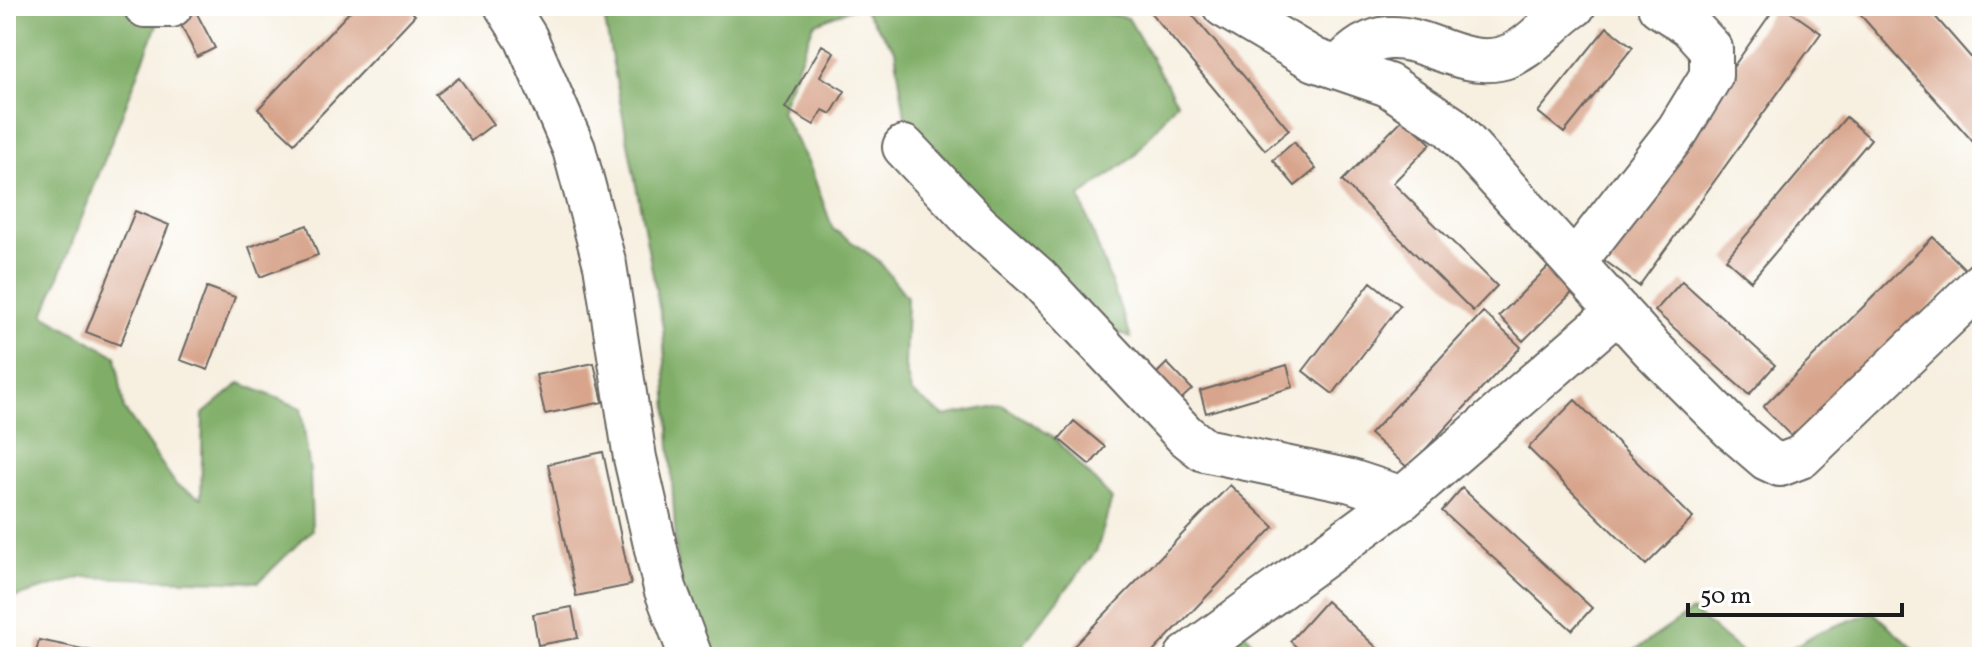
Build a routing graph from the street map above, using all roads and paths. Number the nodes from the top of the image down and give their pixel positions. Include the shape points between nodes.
1 (145, 6) edge
2 (171, 6) edge
3 (506, 6) edge
4 (1224, 6) edge
5 (1574, 6) edge
6 (1659, 6) edge
7 (1339, 68) junction
8 (904, 147) dead end
9 (1574, 263) junction
10 (1982, 283) edge
11 (1618, 311) junction
12 (1403, 498) junction
13 (691, 657) edge
14 (1186, 657) edge

1 - 2 street
3 - 13 street via 526,38 574,149 605,265 635,458 661,574
4 - 7 street via 1315,60
5 - 7 street via 1521,50 1497,59 1463,55 1408,36 1380,38 1350,54
6 - 9 street via 1689,25 1711,49 1711,76 1678,130
7 - 9 street via 1388,85 1451,127
8 - 12 street via 1204,450 1351,481
9 - 11 street
10 - 11 street via 1801,457 1780,465 1731,428
11 - 12 street
12 - 14 street

